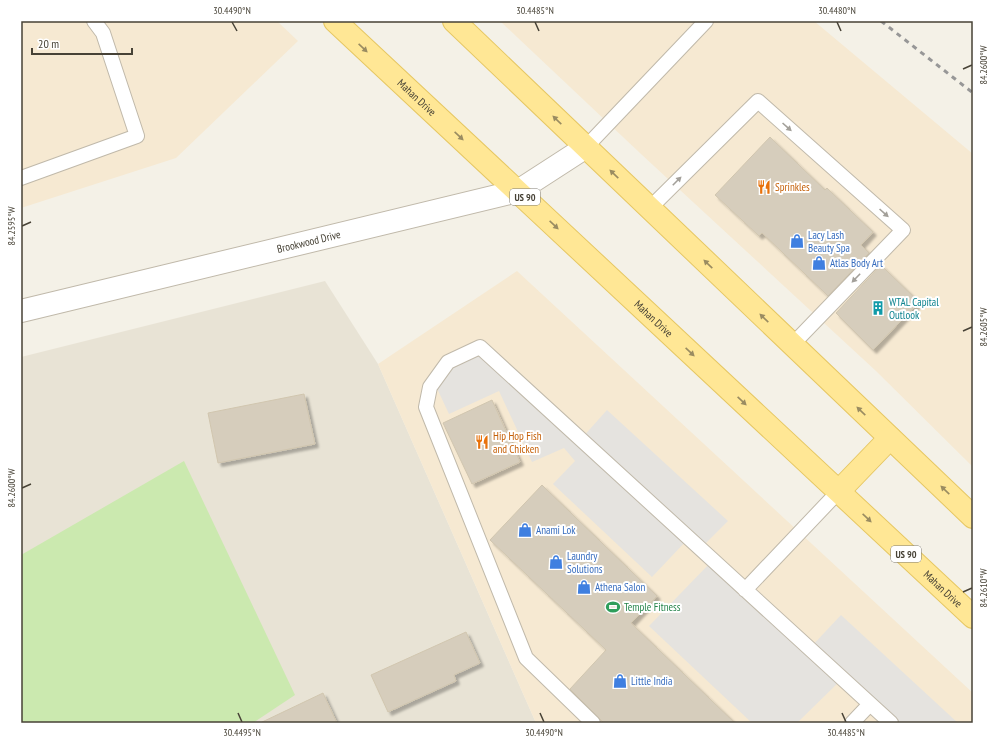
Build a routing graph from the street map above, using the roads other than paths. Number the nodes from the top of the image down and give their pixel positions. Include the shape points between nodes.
1 (94, 21) edge
2 (335, 21) edge
3 (454, 21) edge
4 (706, 21) edge
5 (586, 147) junction
6 (21, 178) edge
7 (518, 191) junction
8 (650, 208) junction
9 (21, 311) edge
10 (792, 345) junction
11 (890, 438) junction
12 (839, 491) junction
13 (973, 517) edge
14 (745, 590) junction
15 (973, 617) edge
16 (870, 704) junction
17 (593, 723) edge
18 (852, 723) edge
19 (891, 723) edge

1 - 6 lane via 102,33 137,136
2 -> 7 main road, Mahan Drive / US 90
5 -> 3 main road
4 - 5 lane
5 - 7 street, Brookwood Drive
8 -> 5 main road
7 - 9 street, Brookwood Drive
7 -> 12 main road, Mahan Drive / US 90
10 -> 8 main road
8 -> 10 lane via 758,101 903,230
11 -> 10 main road
11 - 12 main road
13 -> 11 main road
12 - 14 lane
12 -> 15 main road, Mahan Drive / US 90
14 - 16 lane
14 - 17 lane via 480,347 448,362 430,387 426,407 526,658
16 - 18 lane
16 - 19 lane

